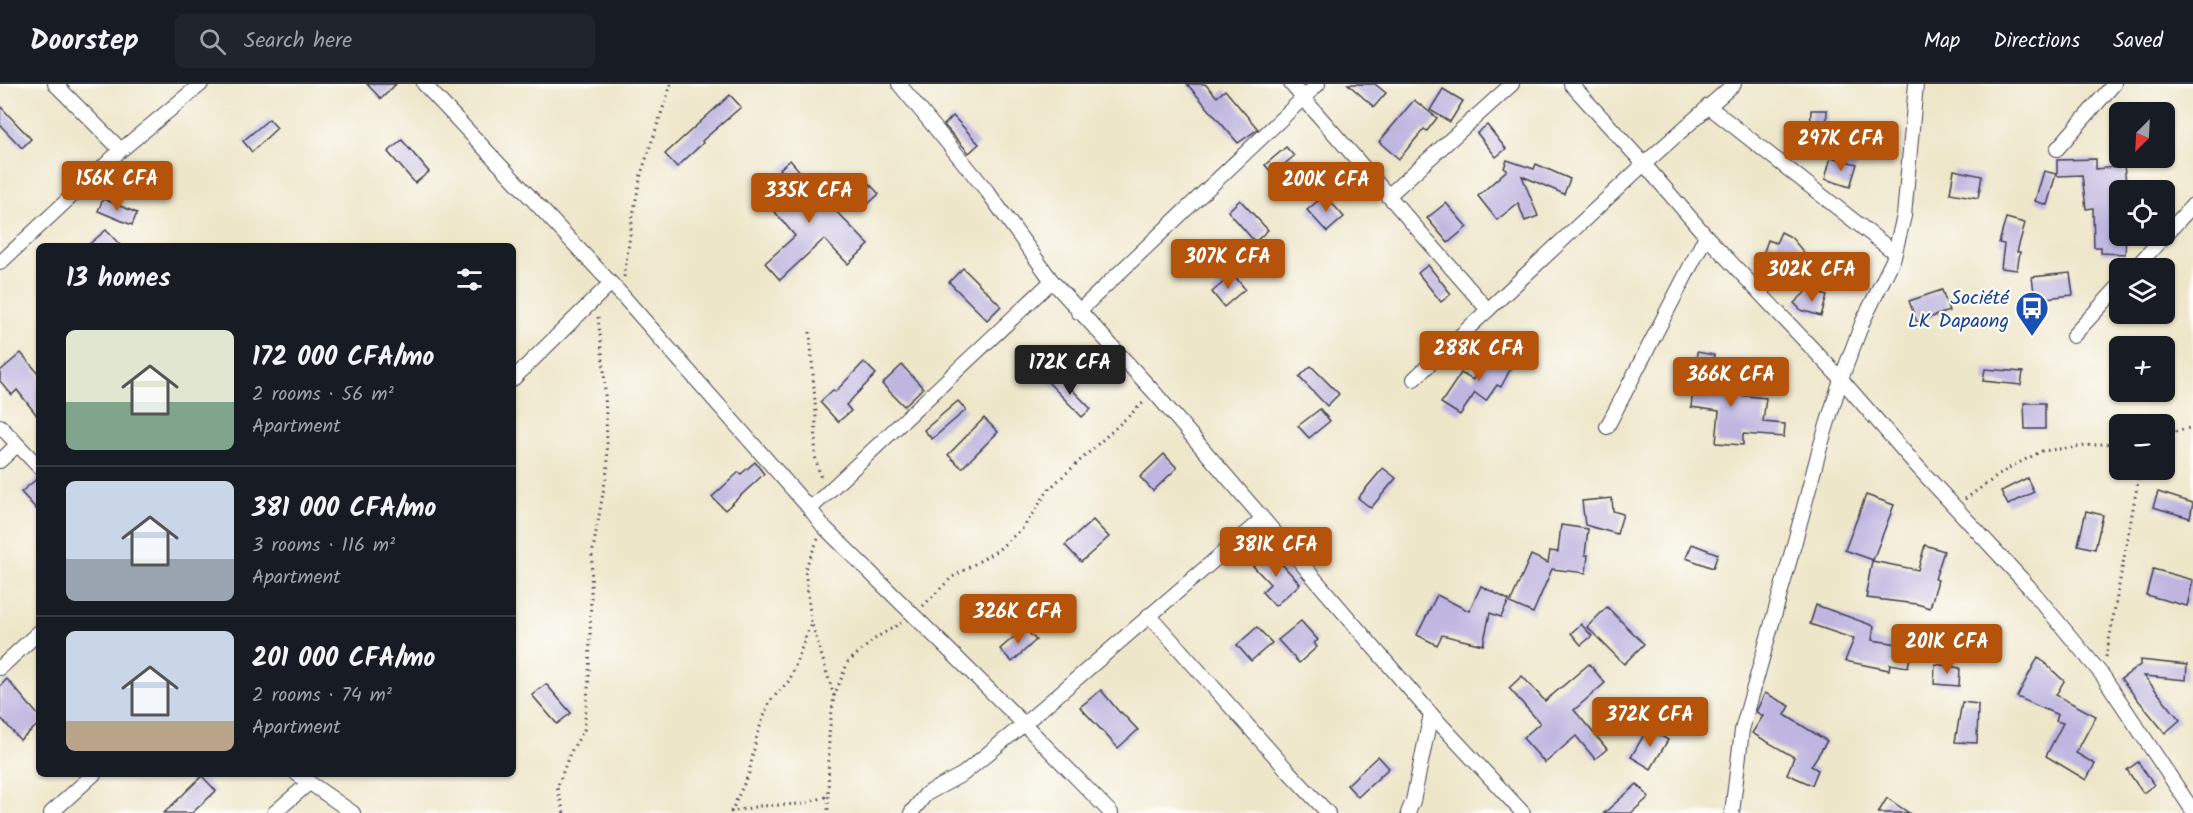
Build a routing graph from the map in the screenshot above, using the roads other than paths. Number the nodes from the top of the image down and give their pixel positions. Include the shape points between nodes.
1 (55, 84) edge
2 (201, 84) edge
3 (424, 84) edge
4 (899, 84) edge
5 (1291, 84) edge
6 (1318, 84) edge
7 (1512, 84) edge
8 (1571, 84) edge
9 (1734, 84) edge
10 (1916, 84) edge
11 (2114, 84) edge
12 (1304, 98) junction
13 (1708, 106) junction
14 (2057, 149) dead end
15 (121, 150) junction
16 (1644, 164) junction
17 (1388, 196) junction
18 (2193, 206) edge
19 (1706, 236) junction
20 (1894, 253) junction
21 (2144, 258) edge
22 (0, 263) edge
23 (1052, 281) junction
24 (611, 283) junction
25 (2109, 297) edge
26 (1488, 310) junction
27 (1078, 312) junction
28 (2073, 336) dead end
29 (516, 376) edge
30 (1414, 379) dead end
31 (1841, 379) junction
32 (0, 426) edge
33 (1607, 427) dead end
34 (17, 445) junction
35 (0, 460) edge
36 (36, 464) edge
37 (810, 508) junction
38 (1262, 519) junction
39 (1149, 615) junction
40 (36, 635) edge
41 (0, 668) edge
42 (1431, 714) junction
43 (1024, 724) junction
44 (91, 777) edge
45 (301, 777) edge
46 (309, 783) junction
47 (2193, 811) edge
48 (51, 813) edge
49 (274, 813) edge
50 (353, 813) edge
51 (912, 813) edge
52 (1111, 813) edge
53 (1328, 813) edge
54 (1408, 813) edge
55 (1523, 813) edge
56 (1732, 813) edge

1 - 15 street
2 - 15 street
3 - 24 street
4 - 23 street via 987,191
5 - 12 street
6 - 12 street
7 - 17 street
8 - 16 street
9 - 13 street
10 - 20 street via 1904,216
11 - 14 street
12 - 17 street
12 - 27 street
13 - 16 street
13 - 20 street
15 - 22 street
16 - 19 street
16 - 26 street
17 - 26 street
18 - 21 street
19 - 31 street
19 - 33 street
20 - 31 street
23 - 27 street
23 - 37 street
24 - 29 street
24 - 37 street
25 - 28 street
26 - 30 street
27 - 38 street
31 - 47 street via 2029,587 2103,676
31 - 56 street via 1742,729
32 - 34 street
34 - 35 street
34 - 36 street
37 - 43 street via 823,526
38 - 39 street
38 - 42 street
39 - 43 street
39 - 53 street
40 - 41 street
42 - 54 street
42 - 55 street
43 - 51 street via 963,774 926,794
43 - 52 street
44 - 48 street
45 - 46 street
46 - 49 street
46 - 50 street

